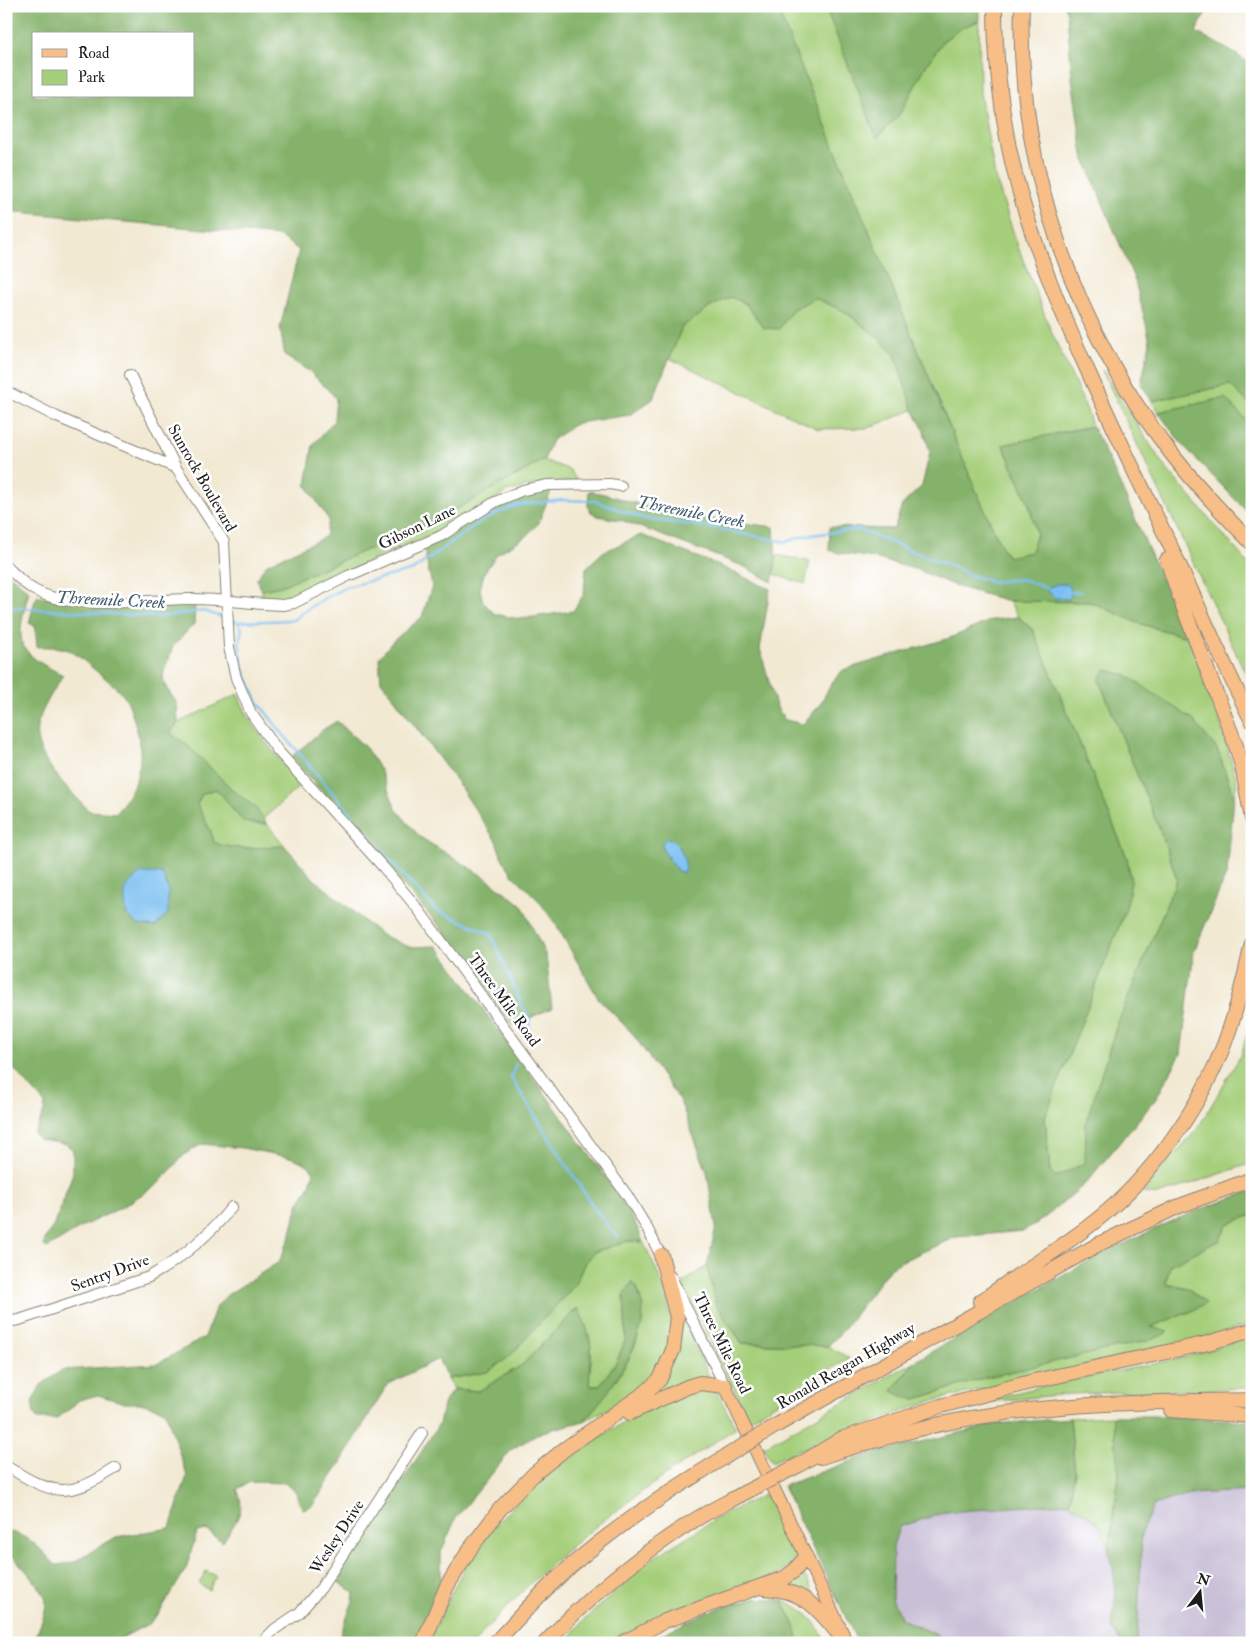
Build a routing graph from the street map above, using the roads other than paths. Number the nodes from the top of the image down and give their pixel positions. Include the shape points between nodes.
1 (995, 6) edge
2 (1022, 6) edge
3 (130, 375) dead end
4 (6, 391) edge
5 (176, 468) junction
6 (621, 486) dead end
7 (1209, 498) junction
8 (1158, 520) junction
9 (1252, 543) edge
10 (1252, 550) edge
11 (6, 566) edge
12 (227, 606) junction
13 (1252, 720) edge
14 (1252, 819) edge
15 (1252, 943) edge
16 (1252, 1179) edge
17 (232, 1207) dead end
18 (661, 1255) junction
19 (6, 1322) edge
20 (1252, 1330) edge
21 (939, 1333) junction
22 (724, 1386) junction
23 (1252, 1400) edge
24 (1103, 1405) junction
25 (1252, 1416) edge
26 (599, 1426) junction
27 (422, 1433) dead end
28 (799, 1465) junction
29 (6, 1466) edge
30 (116, 1468) dead end
31 (806, 1557) junction
32 (759, 1588) junction
33 (260, 1643) edge
34 (423, 1643) edge
35 (495, 1643) edge
36 (545, 1643) edge
37 (622, 1643) edge
38 (846, 1643) edge

1 - 8 highway via 1004,122 1037,249 1064,320
2 - 7 highway via 1025,84 1032,134 1041,185 1060,247 1106,352 1130,393 1170,452
3 - 5 street, Sunrock Boulevard
4 - 5 street via 57,417
5 - 12 street, Sunrock Boulevard via 224,542
6 - 12 street, Gibson Lane via 548,485 523,490 495,502 441,536 348,576 294,604
7 - 9 highway
7 - 10 highway
8 - 13 highway
8 - 14 highway via 1183,606 1242,766
11 - 12 street via 38,592 74,601 189,599
12 - 18 street, Three Mile Road via 228,647 236,678 258,724 278,751 418,909 627,1195
15 - 21 highway via 1242,988 1208,1080 1156,1159 1100,1218
16 - 21 highway, Ronald Reagan Highway via 1115,1235
17 - 19 street, Sentry Drive via 199,1242 163,1270
18 - 22 street, Three Mile Road
18 - 26 highway via 677,1317 673,1350 660,1379
20 - 28 highway via 941,1406 841,1439
21 - 35 highway, Ronald Reagan Highway, bridge via 778,1425 638,1514 578,1560
22 - 26 highway via 700,1383 687,1387
22 - 31 main road, Three Mile Road
23 - 24 highway
24 - 25 highway
24 - 28 highway via 964,1419 873,1440
26 - 34 highway via 534,1474 500,1509 447,1586
27 - 33 street, Wesley Drive via 320,1588 299,1613
28 - 36 highway, bridge via 692,1522 624,1570
29 - 30 street via 38,1485 63,1490 88,1484
31 - 32 highway via 784,1578
31 - 38 main road, Three Mile Road
32 - 37 highway via 665,1622
32 - 38 highway via 788,1591 804,1598 819,1610

